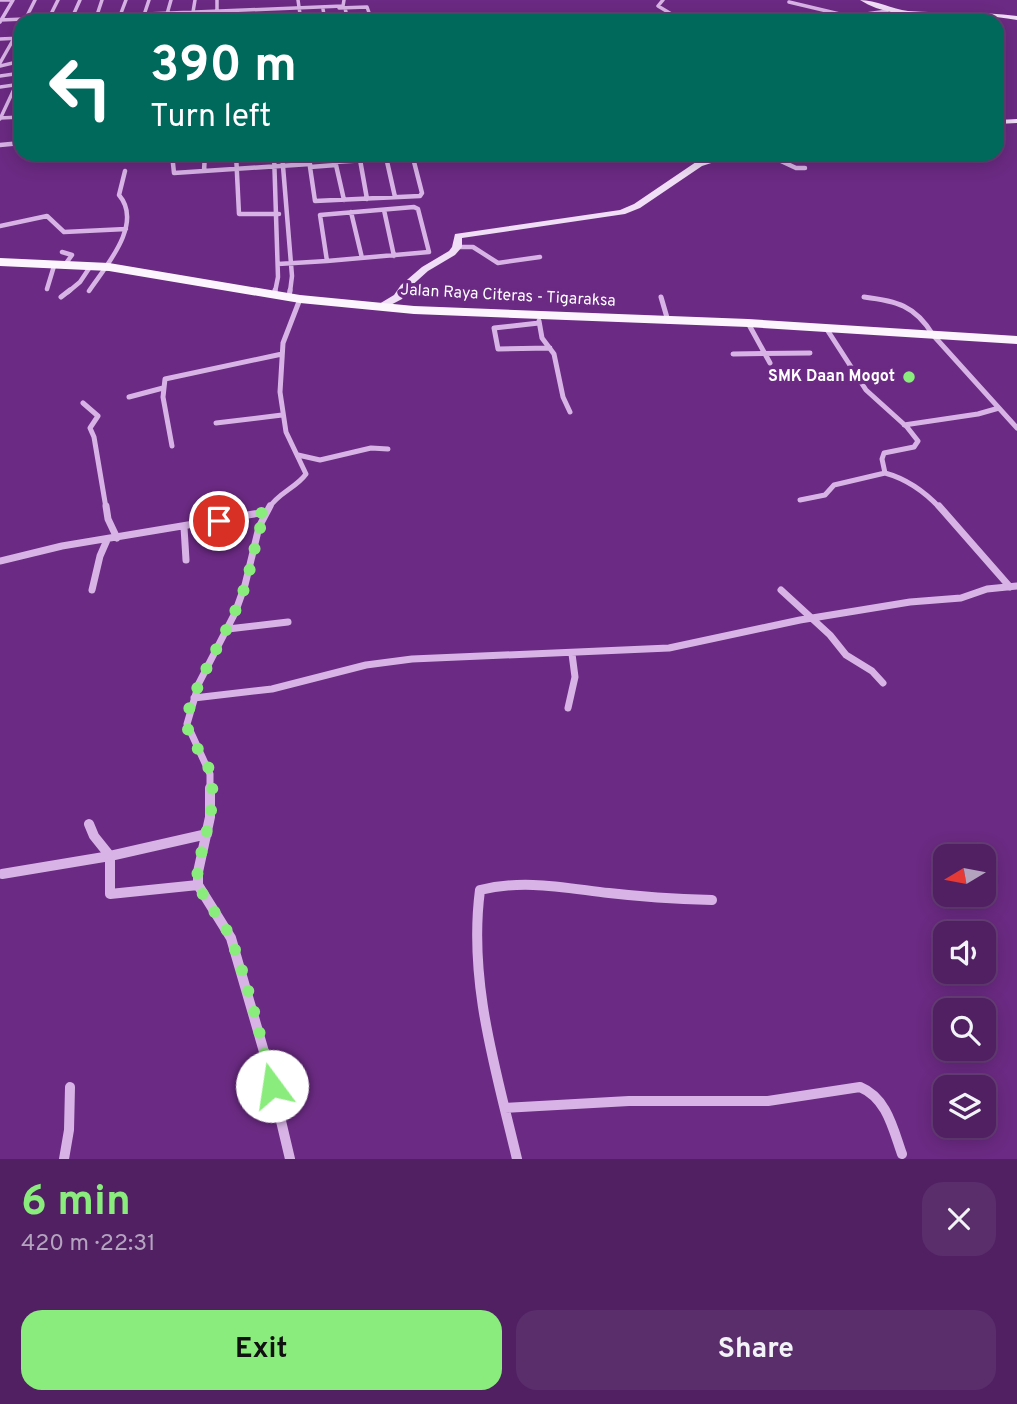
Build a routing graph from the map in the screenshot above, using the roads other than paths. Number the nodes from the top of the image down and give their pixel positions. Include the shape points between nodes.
1 (0, 0) edge
2 (11, 0) edge
3 (149, 0) edge
4 (171, 0) edge
5 (195, 0) edge
6 (217, 0) edge
7 (239, 0) edge
8 (253, 0) edge
9 (276, 0) edge
10 (298, 0) edge
11 (321, 0) edge
12 (344, 0) edge
13 (663, 0) edge
14 (863, 0) edge
15 (789, 2) dead end
16 (323, 8) junction
17 (345, 8) junction
18 (254, 9) junction
19 (277, 9) junction
20 (300, 9) junction
21 (239, 10) junction
22 (216, 11) junction
23 (887, 11) junction
24 (193, 12) junction
25 (208, 12) joint
26 (169, 13) junction
27 (145, 14) joint
28 (301, 14) edge
29 (324, 14) edge
30 (346, 14) edge
31 (370, 14) edge
32 (671, 14) edge
33 (840, 14) edge
34 (864, 14) edge
35 (924, 14) edge
36 (924, 14) edge
37 (984, 14) edge
38 (1, 20) edge
39 (0, 39) edge
40 (13, 39) joint
41 (3, 58) junction
42 (14, 59) edge
43 (14, 62) edge
44 (0, 64) edge
45 (7, 64) junction
46 (14, 68) edge
47 (14, 93) edge
48 (0, 119) edge
49 (172, 161) edge
50 (205, 161) edge
51 (236, 161) edge
52 (275, 161) edge
53 (283, 161) edge
54 (309, 161) edge
55 (335, 161) edge
56 (361, 161) edge
57 (387, 161) edge
58 (414, 161) edge
59 (710, 161) edge
60 (781, 161) edge
61 (283, 166) junction
62 (275, 167) junction
63 (805, 168) dead end
64 (235, 169) junction
65 (125, 171) dead end
66 (204, 171) junction
67 (395, 197) junction
68 (368, 199) junction
69 (344, 200) junction
70 (384, 209) junction
71 (351, 212) junction
72 (287, 213) junction
73 (276, 214) junction
74 (0, 226) edge
75 (126, 229) junction
76 (457, 247) junction
77 (62, 252) dead end
78 (394, 256) junction
79 (540, 257) dead end
80 (362, 258) junction
81 (327, 261) junction
82 (1, 263) edge
83 (289, 263) junction
84 (278, 264) junction
85 (59, 266) junction
86 (90, 267) junction
87 (109, 267) junction
88 (47, 289) dead end
89 (89, 291) dead end
90 (274, 295) junction
91 (61, 297) dead end
92 (661, 297) dead end
93 (864, 297) dead end
94 (294, 298) junction
95 (379, 307) junction
96 (538, 319) junction
97 (668, 321) junction
98 (748, 323) junction
99 (826, 328) junction
100 (933, 335) junction
101 (1017, 340) edge
102 (550, 348) junction
103 (763, 352) junction
104 (810, 353) dead end
105 (282, 354) junction
106 (733, 354) dead end
107 (770, 363) dead end
108 (163, 388) junction
109 (129, 397) dead end
110 (83, 402) dead end
111 (999, 408) junction
112 (570, 412) dead end
113 (282, 415) junction
114 (216, 424) dead end
115 (904, 425) junction
116 (1017, 429) edge
117 (172, 446) dead end
118 (387, 449) dead end
119 (298, 455) junction
120 (885, 473) junction
121 (800, 499) dead end
122 (266, 512) junction
123 (184, 527) junction
124 (117, 538) junction
125 (107, 540) junction
126 (186, 560) dead end
127 (0, 561) edge
128 (1014, 587) edge
129 (92, 590) dead end
130 (780, 590) dead end
131 (812, 619) junction
132 (288, 622) dead end
133 (228, 629) junction
134 (572, 654) junction
135 (883, 683) dead end
136 (194, 698) junction
137 (568, 708) dead end
138 (89, 824) dead end
139 (207, 834) junction
140 (110, 856) junction
141 (2, 874) dead end
142 (198, 885) junction
143 (712, 900) dead end
144 (70, 1087) dead end
145 (505, 1108) junction
146 (902, 1154) dead end
147 (64, 1159) edge
148 (290, 1159) edge
149 (517, 1159) edge

1 - 2 street
2 - 38 street
3 - 27 street
4 - 26 street
5 - 24 street
6 - 22 street
7 - 21 street
8 - 18 street
9 - 19 street
10 - 20 street
11 - 16 street
12 - 16 street via 343,6
13 - 32 street via 658,6
14 - 23 street
15 - 33 street
16 - 17 street
16 - 20 street
16 - 29 street
17 - 30 street
17 - 31 street via 368,7
18 - 19 street
18 - 21 street
19 - 20 street
20 - 28 street
21 - 22 street
22 - 25 street
23 - 34 street
23 - 35 street
24 - 25 street
24 - 26 street
26 - 27 street
36 - 37 street
39 - 40 street
40 - 41 street
41 - 42 street
41 - 44 street
43 - 45 street
44 - 45 street
45 - 46 street
47 - 48 street
49 - 66 street via 173,173
50 - 66 street
51 - 64 street
52 - 62 street
53 - 61 street
54 - 61 street
54 - 69 street via 313,201
55 - 69 street
56 - 68 street
57 - 67 street
58 - 67 street via 422,195
59 - 76 street via 630,209 464,234 457,238
60 - 63 street
61 - 62 street
61 - 72 street
62 - 64 street
62 - 73 street
64 - 66 street
64 - 73 street via 239,214
65 - 75 street via 119,197 125,202
67 - 68 street
68 - 69 street
70 - 71 street
70 - 78 street
70 - 78 street via 418,209 429,247 425,254
71 - 80 street
71 - 81 street via 318,216
72 - 73 street
72 - 83 street
73 - 84 street
74 - 75 street via 47,216 64,232
75 - 87 street
76 - 79 street via 473,247 498,263
76 - 95 street via 425,269 398,297
77 - 85 street via 72,255
78 - 80 street
80 - 81 street
81 - 83 street
82 - 85 main road, Jalan Raya Citeras - Tigaraksa
83 - 84 street
83 - 94 street
84 - 90 street
85 - 86 main road, Jalan Raya Citeras - Tigaraksa
85 - 88 street
86 - 87 main road, Jalan Raya Citeras - Tigaraksa
86 - 91 street
87 - 89 street
87 - 90 main road, Jalan Raya Citeras - Tigaraksa
90 - 94 main road, Jalan Raya Citeras - Tigaraksa
92 - 97 street
93 - 100 street via 897,301 924,320
94 - 95 main road, Jalan Raya Citeras - Tigaraksa
94 - 105 street via 296,317 285,336
95 - 96 main road, Jalan Raya Citeras - Tigaraksa
96 - 97 main road, Jalan Raya Citeras - Tigaraksa
96 - 102 street via 542,338
96 - 102 street via 494,328 496,346
97 - 98 main road, Jalan Raya Citeras - Tigaraksa
98 - 99 main road, Jalan Raya Citeras - Tigaraksa
98 - 103 street
99 - 100 main road, Jalan Raya Citeras - Tigaraksa
99 - 115 street via 866,390
100 - 101 main road, Jalan Raya Citeras - Tigaraksa
100 - 111 street
102 - 112 street
103 - 104 street
103 - 106 street
103 - 107 street
105 - 108 street via 167,377
105 - 113 street
108 - 109 street
108 - 117 street
110 - 124 street via 98,416 90,428 108,519
111 - 115 street
111 - 116 street
113 - 114 street
113 - 119 street
115 - 120 street via 917,445 884,453
118 - 119 street via 371,448 320,460
119 - 122 street via 304,478
120 - 121 street
120 - 128 street via 899,476 933,500
122 - 123 street
122 - 133 street
123 - 124 street
123 - 126 street
124 - 125 street
125 - 127 street
125 - 129 street
128 - 131 street
130 - 131 street
131 - 134 street via 669,648
131 - 135 street via 846,655
132 - 133 street
133 - 136 street
134 - 136 street via 412,659 366,665 272,689
134 - 137 street via 575,677
136 - 139 street via 187,724 211,774
138 - 140 street
139 - 140 street
139 - 142 street
140 - 141 street
140 - 142 street via 110,894
142 - 148 street via 231,938
143 - 145 street via 542,885 480,890 475,926 481,1010
144 - 147 street
145 - 146 street via 629,1101 768,1101 869,1088 879,1098
145 - 149 street

